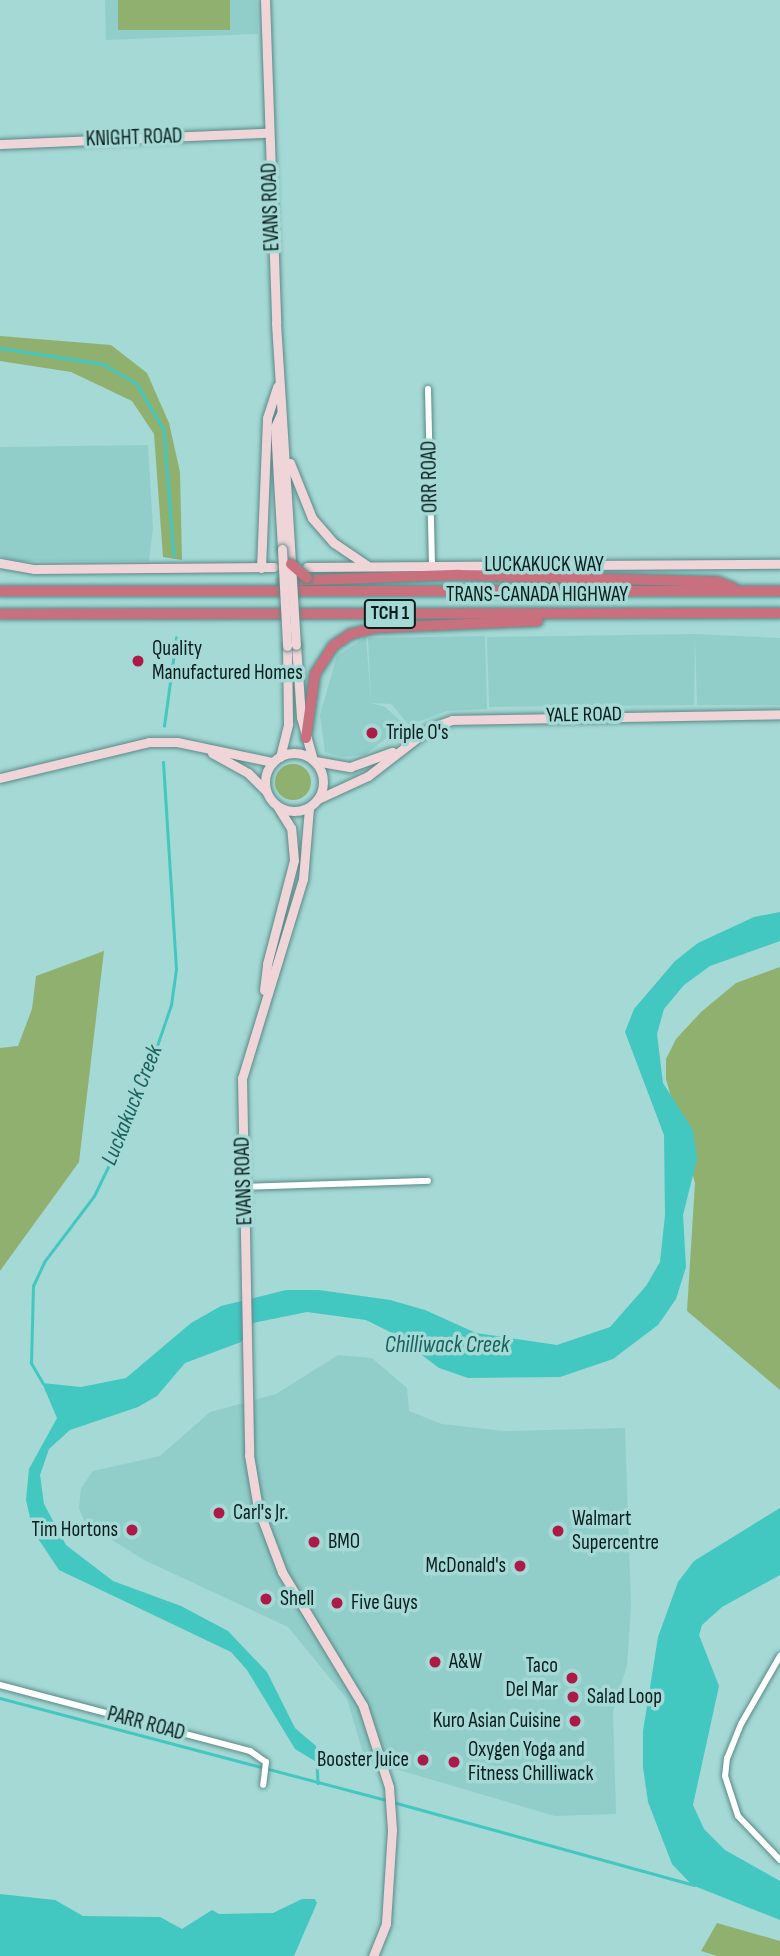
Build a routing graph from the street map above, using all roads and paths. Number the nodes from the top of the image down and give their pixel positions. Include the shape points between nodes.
1 (265, 0) edge
2 (268, 133) junction
3 (0, 144) edge
4 (279, 382) junction
5 (428, 389) dead end
6 (281, 414) junction
7 (286, 451) junction
8 (334, 543) junction
9 (286, 549) junction
10 (0, 564) edge
11 (291, 564) junction
12 (780, 564) edge
13 (369, 566) junction
14 (432, 566) junction
15 (274, 567) dead end
16 (331, 567) junction
17 (261, 568) junction
18 (307, 572) junction
19 (287, 580) junction
20 (0, 591) edge
21 (744, 591) junction
22 (780, 591) edge
23 (780, 613) edge
24 (0, 614) edge
25 (651, 614) junction
26 (291, 646) junction
27 (780, 713) edge
28 (306, 738) junction
29 (397, 751) junction
30 (211, 752) junction
31 (277, 759) junction
32 (314, 761) junction
33 (0, 778) edge
34 (266, 791) junction
35 (318, 799) junction
36 (278, 807) junction
37 (309, 808) junction
38 (264, 995) junction
39 (428, 1181) dead end
40 (244, 1187) junction
41 (780, 1656) edge
42 (0, 1685) edge
43 (264, 1785) dead end
44 (780, 1860) edge
45 (373, 1956) edge

1 - 2 street, EVANS ROAD
2 - 3 street, KNIGHT ROAD
2 - 4 street, EVANS ROAD
4 - 6 street, EVANS ROAD
4 - 17 street via 267,418
5 - 14 street, ORR ROAD
6 - 7 street, EVANS ROAD
6 - 9 street, EVANS ROAD via 275,427
7 - 8 street via 302,501
7 - 9 street, EVANS ROAD
8 - 13 street
8 - 16 street
9 - 11 street, EVANS ROAD
9 - 19 street, EVANS ROAD, bridge
10 - 17 street via 34,569
11 - 18 highway, bridge
11 - 19 street, EVANS ROAD, bridge
12 - 14 street, LUCKAKUCK WAY
13 - 14 street, LUCKAKUCK WAY
13 - 16 street, LUCKAKUCK WAY
15 - 17 street
16 - 18 street, LUCKAKUCK WAY
18 - 19 highway, bridge
18 - 21 highway via 718,582
19 - 26 street, EVANS ROAD, bridge
20 - 21 highway, TRANS-CANADA HIGHWAY / TCH 1
21 - 22 highway, TRANS-CANADA HIGHWAY / TCH 1
23 - 25 highway, TRANS-CANADA HIGHWAY / TCH 1
24 - 25 highway, TRANS-CANADA HIGHWAY / TCH 1
25 - 28 highway via 361,630 333,646 319,664
26 - 28 street, EVANS ROAD
26 - 31 street, EVANS ROAD via 288,716
27 - 29 street, YALE ROAD via 482,716 430,728
28 - 32 street, EVANS ROAD
29 - 32 street, YALE ROAD via 350,767
29 - 35 street, YALE ROAD via 378,770
30 - 31 street
30 - 33 street via 177,742 149,742
30 - 34 street via 248,773
31 - 32 street via 296,753
31 - 34 street via 266,775
32 - 35 street via 323,775
34 - 36 street
35 - 37 street
36 - 37 street via 293,812
36 - 38 street, EVANS ROAD via 291,828 294,860 267,964
37 - 38 street, EVANS ROAD via 303,879 279,966
38 - 40 street, EVANS ROAD via 242,1079
39 - 40 street
40 - 45 street, EVANS ROAD via 249,1455 258,1508 295,1597 363,1706 389,1787 392,1830 386,1924
41 - 44 street via 741,1724 725,1776 738,1816
42 - 43 street, PARR ROAD via 250,1751 266,1762

